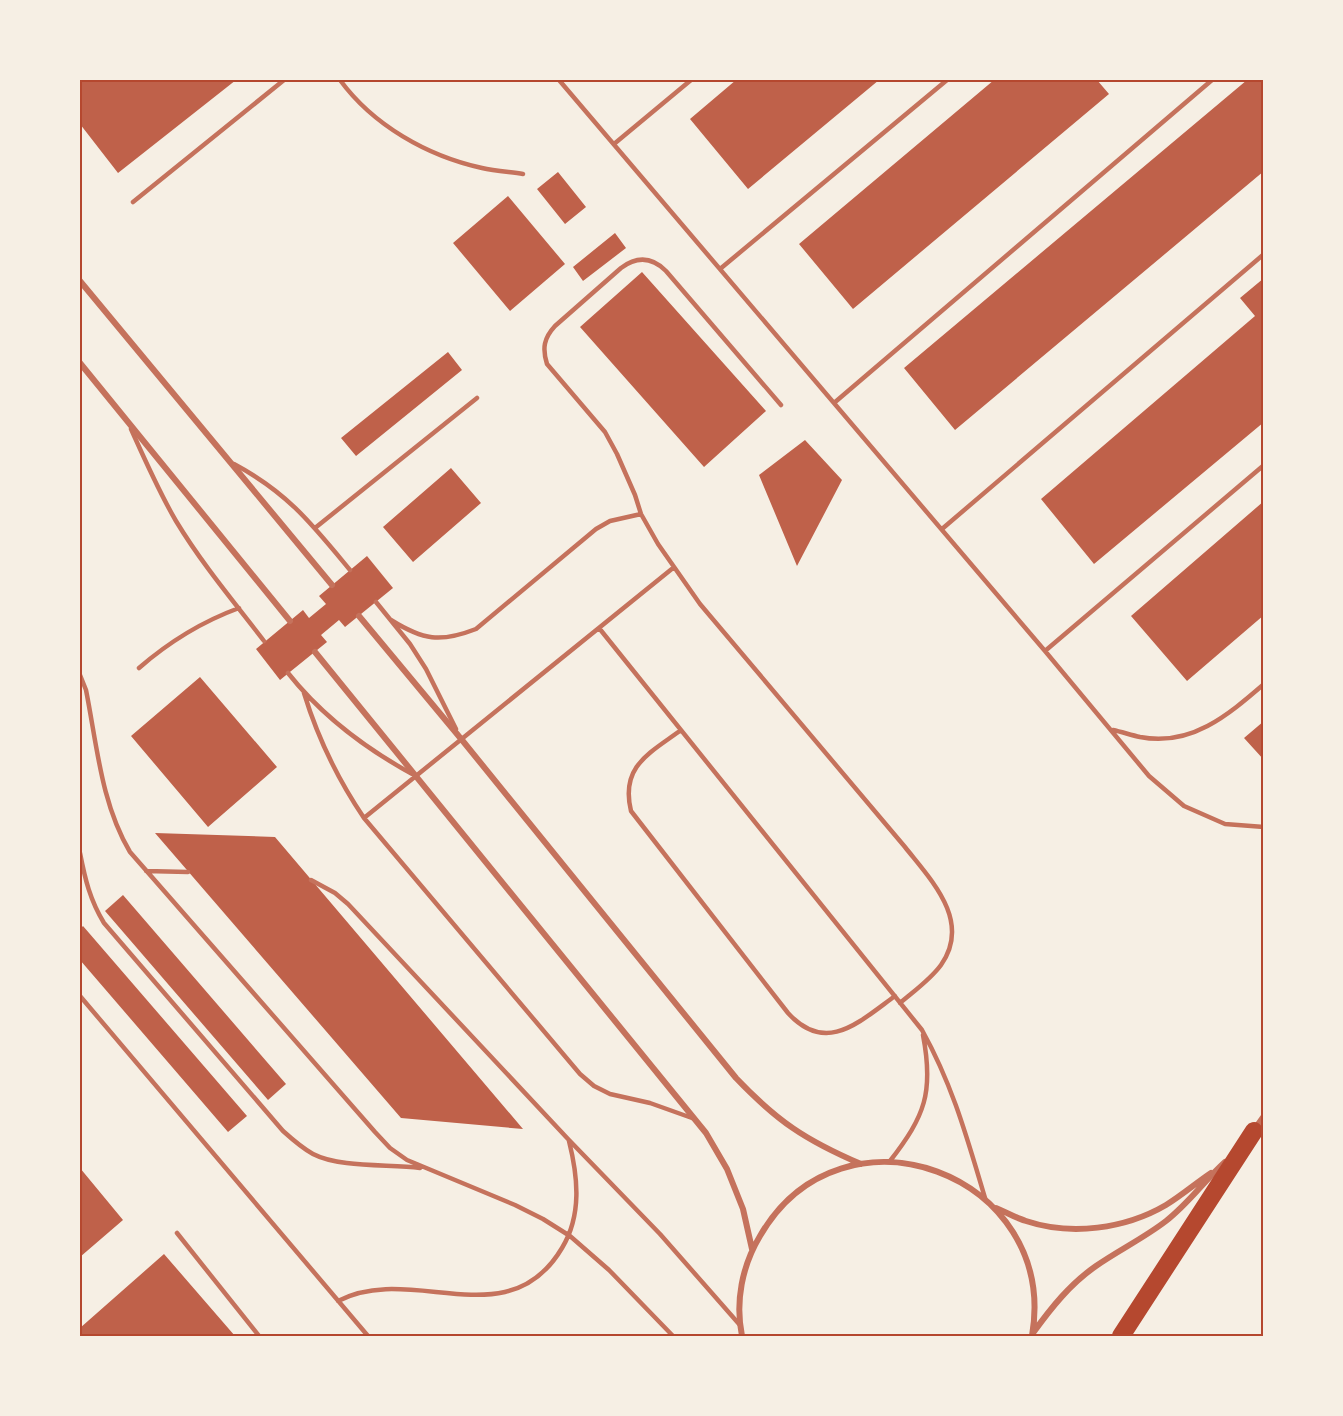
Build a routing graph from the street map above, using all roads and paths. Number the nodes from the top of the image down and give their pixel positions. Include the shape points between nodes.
1 (272, 80) edge
2 (284, 80) edge
3 (340, 80) edge
4 (559, 80) edge
5 (691, 80) edge
6 (947, 80) edge
7 (1212, 80) edge
8 (277, 85) junction
9 (614, 144) junction
10 (523, 174) dead end
11 (133, 202) dead end
12 (1263, 254) edge
13 (720, 269) junction
14 (80, 281) edge
15 (80, 363) edge
16 (477, 398) dead end
17 (834, 403) junction
18 (782, 405) dead end
19 (129, 424) junction
20 (231, 463) junction
21 (1263, 465) edge
22 (641, 514) junction
23 (315, 528) junction
24 (942, 529) junction
25 (673, 568) junction
26 (350, 570) dead end
27 (332, 585) dead end
28 (376, 602) dead end
29 (239, 608) junction
30 (359, 616) dead end
31 (391, 620) junction
32 (290, 621) dead end
33 (599, 628) junction
34 (264, 641) dead end
35 (1046, 651) junction
36 (315, 652) dead end
37 (139, 668) dead end
38 (288, 674) dead end
39 (80, 675) edge
40 (1263, 684) edge
41 (304, 693) junction
42 (1111, 729) junction
43 (681, 730) junction
44 (462, 740) junction
45 (416, 776) junction
46 (364, 818) junction
47 (1263, 827) edge
48 (80, 853) edge
49 (146, 871) junction
50 (188, 872) dead end
51 (311, 880) dead end
52 (80, 996) edge
53 (895, 996) junction
54 (900, 1003) junction
55 (922, 1030) junction
56 (692, 1118) junction
57 (1258, 1123) edge
58 (568, 1139) junction
59 (890, 1161) junction
60 (861, 1164) junction
61 (1219, 1167) junction
62 (426, 1169) junction
63 (985, 1198) junction
64 (994, 1207) junction
65 (177, 1233) dead end
66 (570, 1236) junction
67 (752, 1249) junction
68 (339, 1301) junction
69 (740, 1324) junction
70 (1033, 1335) edge
71 (259, 1336) edge
72 (368, 1336) edge
73 (673, 1336) edge
74 (742, 1336) edge
75 (1121, 1336) edge

1 - 8 lane
2 - 8 lane
3 - 10 lane via 374,116 408,140 483,169
4 - 9 lane
5 - 9 lane
6 - 13 lane
7 - 17 lane
8 - 11 lane
9 - 13 lane
12 - 24 lane
13 - 17 lane
14 - 20 street
15 - 19 street
16 - 23 lane
17 - 24 lane
18 - 22 lane via 658,264 639,259 621,268 548,334 544,354 547,364 604,432 627,474
19 - 29 lane via 176,521
19 - 32 street
20 - 23 lane via 279,492
20 - 27 street
21 - 35 lane
22 - 25 lane
22 - 31 lane via 610,521 596,529 476,629 459,636 435,638 412,633
23 - 26 lane
24 - 35 lane
25 - 33 lane
25 - 54 lane via 905,847 948,906 952,926 942,964
28 - 31 lane
29 - 34 lane
29 - 37 lane via 176,639
30 - 44 street
31 - 44 lane via 426,669
33 - 43 lane
33 - 44 lane
35 - 42 lane
36 - 45 street
38 - 41 lane
39 - 49 lane via 118,831
40 - 42 lane via 1204,729 1174,738 1141,738
41 - 45 lane via 352,736
41 - 46 lane via 328,759
42 - 47 lane via 1149,776 1184,806 1226,824
43 - 53 lane
43 - 53 lane via 635,767 628,789 631,811 788,1013 810,1030 839,1032
44 - 45 lane
44 - 60 street via 762,1106 792,1130
45 - 46 lane
45 - 56 street
46 - 56 lane via 580,1074 610,1094
48 - 62 lane via 89,895 104,923 298,1145 334,1161
49 - 50 lane
49 - 62 lane via 390,1148
51 - 58 lane via 348,904
52 - 68 lane
53 - 54 lane
54 - 55 lane
55 - 59 lane via 929,1065 925,1101 912,1134
55 - 63 lane via 951,1088
56 - 67 street via 706,1133 727,1169
57 - 61 street
57 - 75 highway
58 - 66 lane via 576,1171 576,1204
58 - 69 lane
59 - 60 street
59 - 63 street via 941,1171
60 - 67 street via 833,1172 785,1202
61 - 64 street via 1165,1205 1133,1220 1098,1228 1062,1228 1027,1221
61 - 70 street via 1164,1222 1071,1286
62 - 66 lane via 514,1205
63 - 64 street
64 - 70 street via 1014,1234 1028,1266 1034,1299
65 - 71 lane
66 - 68 lane via 553,1264 528,1284 497,1295 379,1288
66 - 73 lane
67 - 69 street via 741,1286
68 - 72 lane
69 - 74 street

